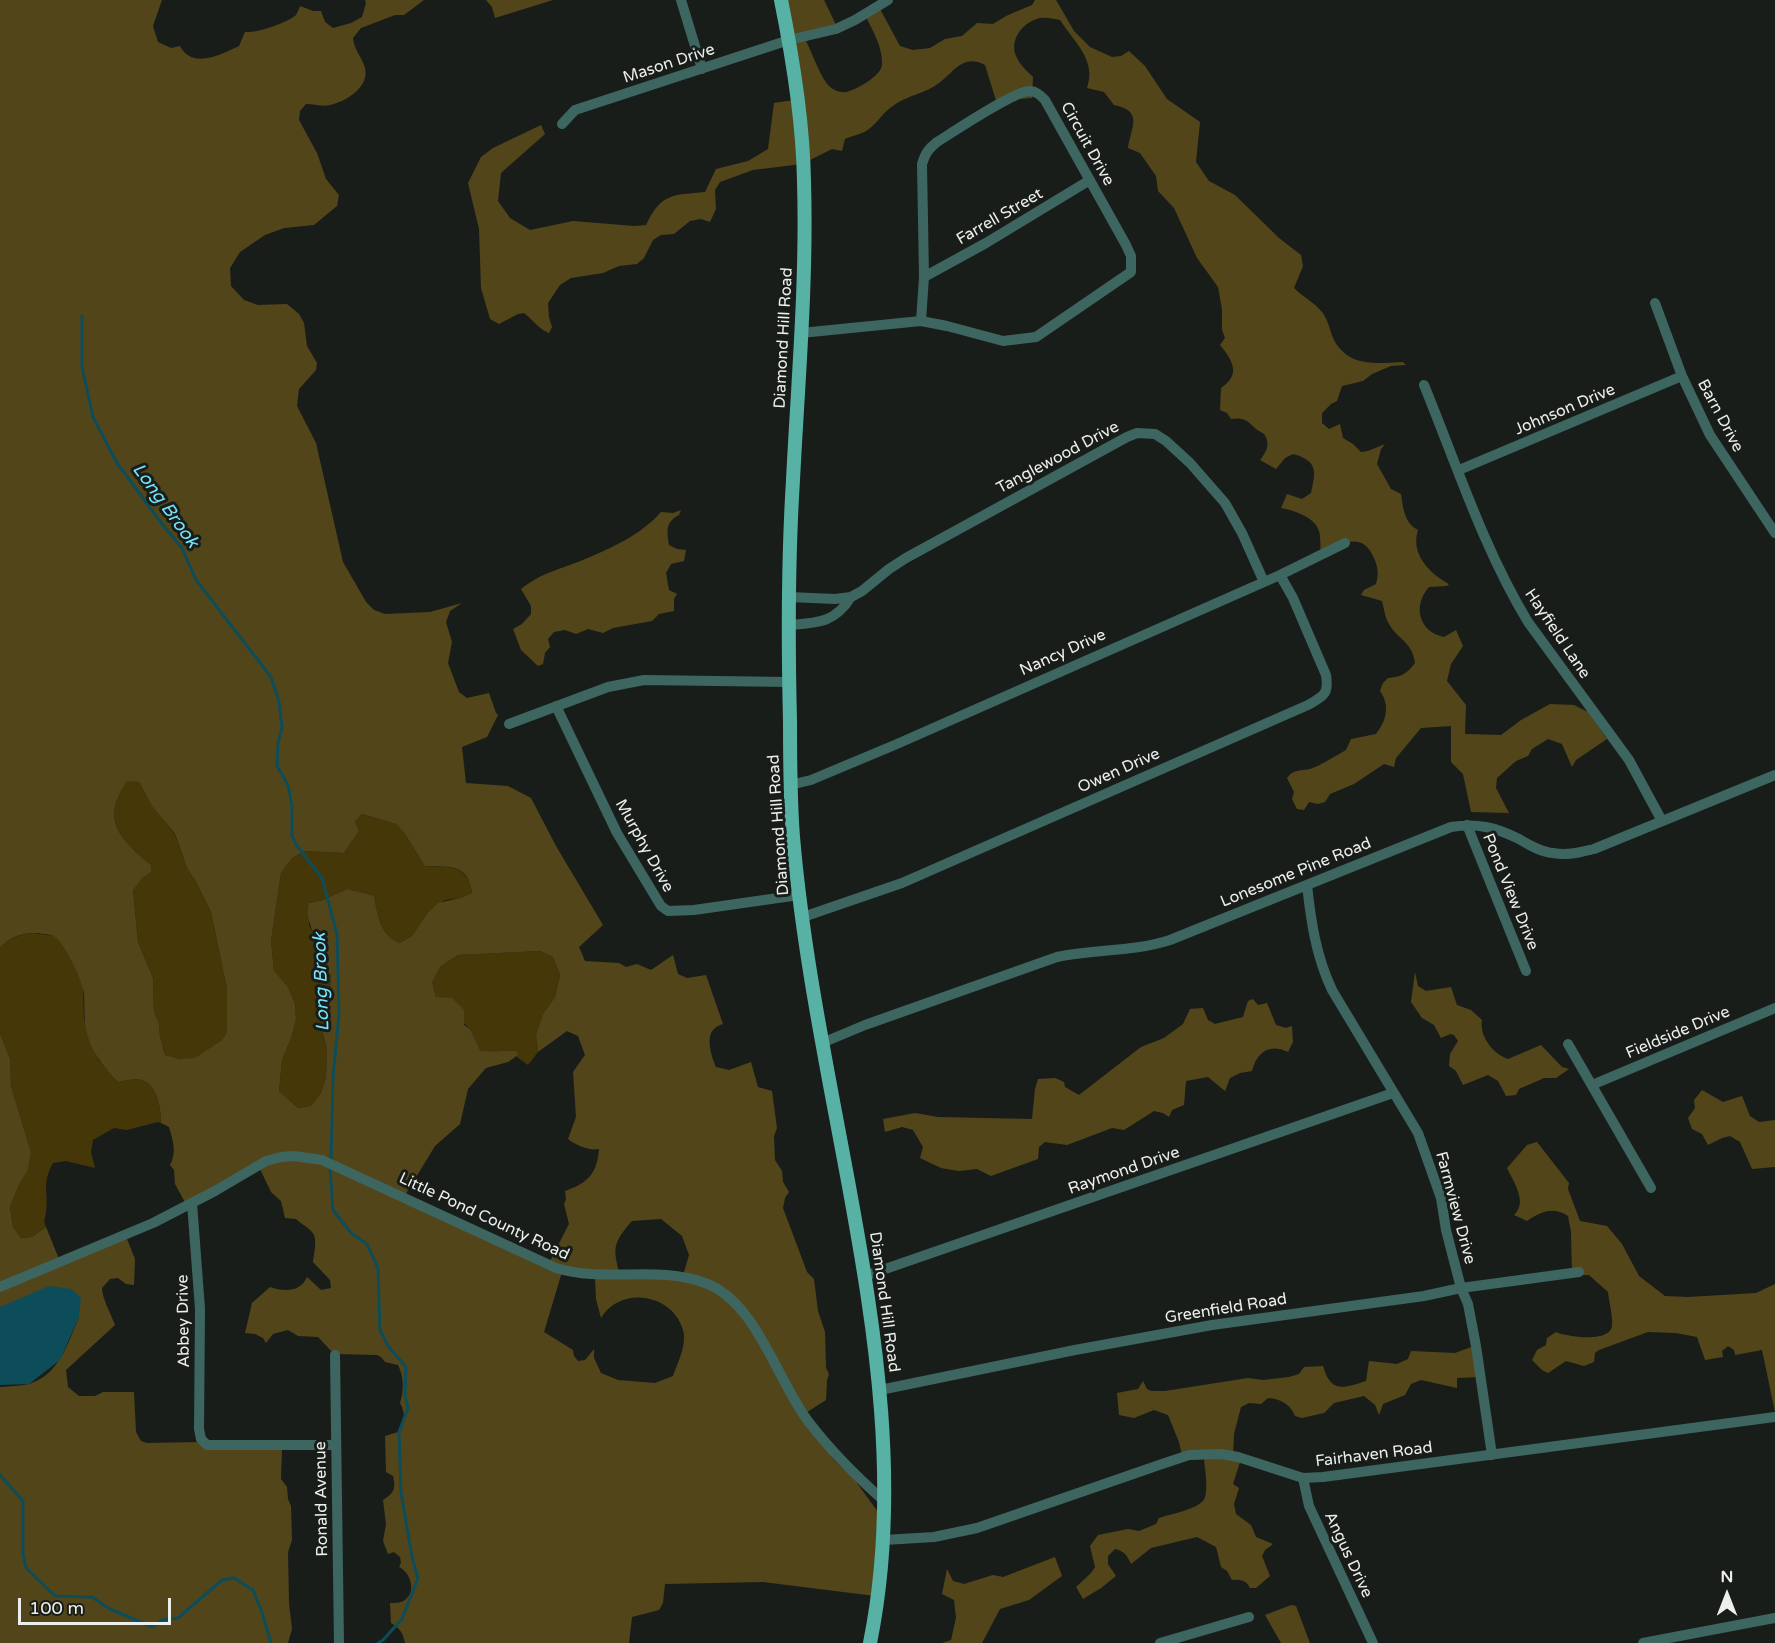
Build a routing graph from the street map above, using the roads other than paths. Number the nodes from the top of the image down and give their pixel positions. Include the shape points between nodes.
1 (681, 0) edge
2 (781, 0) edge
3 (888, 0) edge
4 (789, 40) junction
5 (702, 69) junction
6 (562, 124) dead end
7 (1090, 180) junction
8 (924, 277) junction
9 (1655, 303) dead end
10 (921, 321) junction
11 (801, 333) junction
12 (1682, 376) junction
13 (1424, 385) dead end
14 (1459, 470) junction
15 (1775, 533) edge
16 (1345, 543) dead end
17 (1280, 575) junction
18 (1264, 582) junction
19 (789, 597) junction
20 (851, 597) junction
21 (789, 625) junction
22 (789, 682) junction
23 (556, 706) junction
24 (509, 724) dead end
25 (1775, 775) edge
26 (790, 784) junction
27 (1662, 821) junction
28 (1467, 825) junction
29 (1307, 885) junction
30 (799, 895) junction
31 (803, 917) junction
32 (1526, 971) dead end
33 (1775, 1008) edge
34 (822, 1043) junction
35 (1568, 1044) dead end
36 (1592, 1085) junction
37 (1393, 1093) junction
38 (1652, 1188) dead end
39 (192, 1203) junction
40 (1579, 1272) dead end
41 (865, 1276) junction
42 (0, 1287) edge
43 (1461, 1288) junction
44 (335, 1355) dead end
45 (880, 1390) junction
46 (1773, 1419) edge
47 (336, 1445) junction
48 (1492, 1455) junction
49 (1303, 1478) junction
50 (883, 1500) junction
51 (884, 1539) junction
52 (1249, 1617) dead end
53 (1775, 1618) edge
54 (339, 1643) edge
55 (870, 1643) edge
56 (1160, 1643) edge
57 (1373, 1643) edge
58 (1642, 1643) edge

1 - 5 street
2 - 4 main road, Diamond Hill Road
3 - 4 street, Mason Drive via 836,29
4 - 5 street, Mason Drive
4 - 11 main road, Diamond Hill Road via 804,179
5 - 6 street, Mason Drive via 575,110
7 - 8 street, Farrell Street
7 - 8 street, Circuit Drive via 1045,100 1028,91 1010,99 937,142 924,156
7 - 10 street, Circuit Drive via 1131,256 1131,272 1028,339 1003,341
8 - 10 street, Circuit Drive
9 - 12 street, Barn Drive
10 - 11 street, Circuit Drive
11 - 19 main road, Diamond Hill Road
12 - 14 street, Johnson Drive
12 - 15 street, Barn Drive via 1710,435
13 - 14 street, Hayfield Lane
14 - 27 street, Hayfield Lane via 1515,600 1629,760
16 - 17 street, Nancy Drive
17 - 18 street, Nancy Drive
17 - 31 street, Owen Drive via 1326,675 1328,685 1320,698 902,883
18 - 20 street, Tanglewood Drive via 1242,533 1217,492 1166,441 1146,433 1127,437 922,548
18 - 26 street, Nancy Drive via 897,744 811,780
19 - 20 street
19 - 21 main road, Diamond Hill Road
20 - 21 street, Tanglewood Drive via 844,609 824,621
21 - 22 main road, Diamond Hill Road
22 - 23 street via 644,680 608,687
22 - 26 main road, Diamond Hill Road
23 - 24 street
23 - 30 street, Murphy Drive via 617,833 661,906 668,911 694,910
25 - 27 street, Lonesome Pine Road
26 - 30 main road, Diamond Hill Road
27 - 28 street, Lonesome Pine Road via 1594,849 1562,855 1492,828
28 - 29 street, Lonesome Pine Road via 1451,827
28 - 32 street, Pond View Drive
29 - 34 street, Lonesome Pine Road via 1152,946 1077,952 1046,960
29 - 37 street, Farmview Drive via 1316,951 1325,976
30 - 31 main road, Diamond Hill Road
31 - 34 main road, Diamond Hill Road
33 - 36 street, Fieldside Drive
34 - 41 main road, Diamond Hill Road
35 - 36 street
36 - 38 street
37 - 41 street, Raymond Drive
37 - 43 street, Farmview Drive via 1418,1133 1428,1159
39 - 42 street, Little Pond County Road
39 - 47 street, Abbey Drive via 200,1309 201,1439 218,1445
39 - 50 street, Little Pond County Road via 266,1161 281,1156 308,1157 340,1167 556,1268 584,1275 676,1275 715,1287 751,1323 806,1419 835,1454
40 - 43 street, Greenfield Road
41 - 45 main road, Diamond Hill Road
43 - 45 street, Greenfield Road via 1153,1335
43 - 48 street, Farmview Drive via 1476,1346
44 - 47 street, Ronald Avenue
45 - 50 main road, Diamond Hill Road
46 - 48 street, Fairhaven Road
47 - 54 street, Ronald Avenue
48 - 49 street, Fairhaven Road
49 - 51 street, Fairhaven Road via 1229,1455 1189,1455 977,1528 934,1537
49 - 57 street, Angus Drive via 1309,1506
50 - 51 main road, Diamond Hill Road
51 - 55 main road, Diamond Hill Road
52 - 56 street
53 - 58 street

